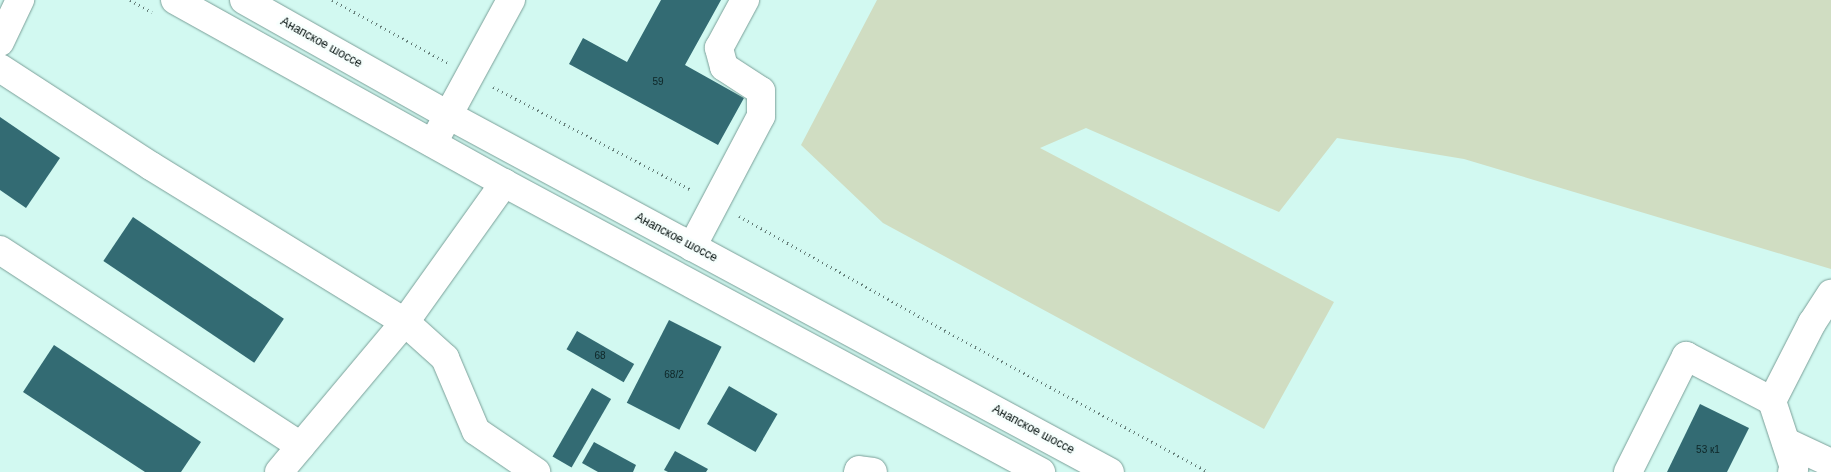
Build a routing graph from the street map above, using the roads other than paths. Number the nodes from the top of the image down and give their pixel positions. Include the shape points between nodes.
1 (20, 0) edge
2 (176, 0) edge
3 (244, 0) edge
4 (511, 0) edge
5 (745, 0) edge
6 (0, 42) edge
7 (0, 68) edge
8 (448, 115) junction
9 (433, 143) junction
10 (504, 183) junction
11 (692, 247) junction
12 (0, 250) edge
13 (1831, 294) edge
14 (405, 322) junction
15 (1772, 401) junction
16 (1786, 442) junction
17 (301, 446) junction
18 (1831, 463) edge
19 (279, 472) edge
20 (536, 472) edge
21 (858, 472) edge
22 (873, 472) edge
23 (1041, 472) edge
24 (1110, 472) edge
25 (1628, 472) edge
26 (1792, 472) edge

1 - 6 main road
2 - 9 main road
3 - 8 main road, Анапское шоссе
4 - 8 main road
5 - 11 main road via 719,48 724,67 761,91 762,116
7 - 14 main road via 151,166
8 - 9 main road
8 - 11 main road, Анапское шоссе
9 - 10 main road
10 - 14 main road
10 - 23 main road
11 - 24 main road, Анапское шоссе
12 - 17 main road
13 - 15 main road via 1812,323
14 - 17 main road
14 - 20 main road via 446,358 476,431
15 - 16 main road
15 - 25 main road via 1686,356
16 - 18 main road
16 - 26 main road via 1794,468
17 - 19 main road
21 - 22 main road

